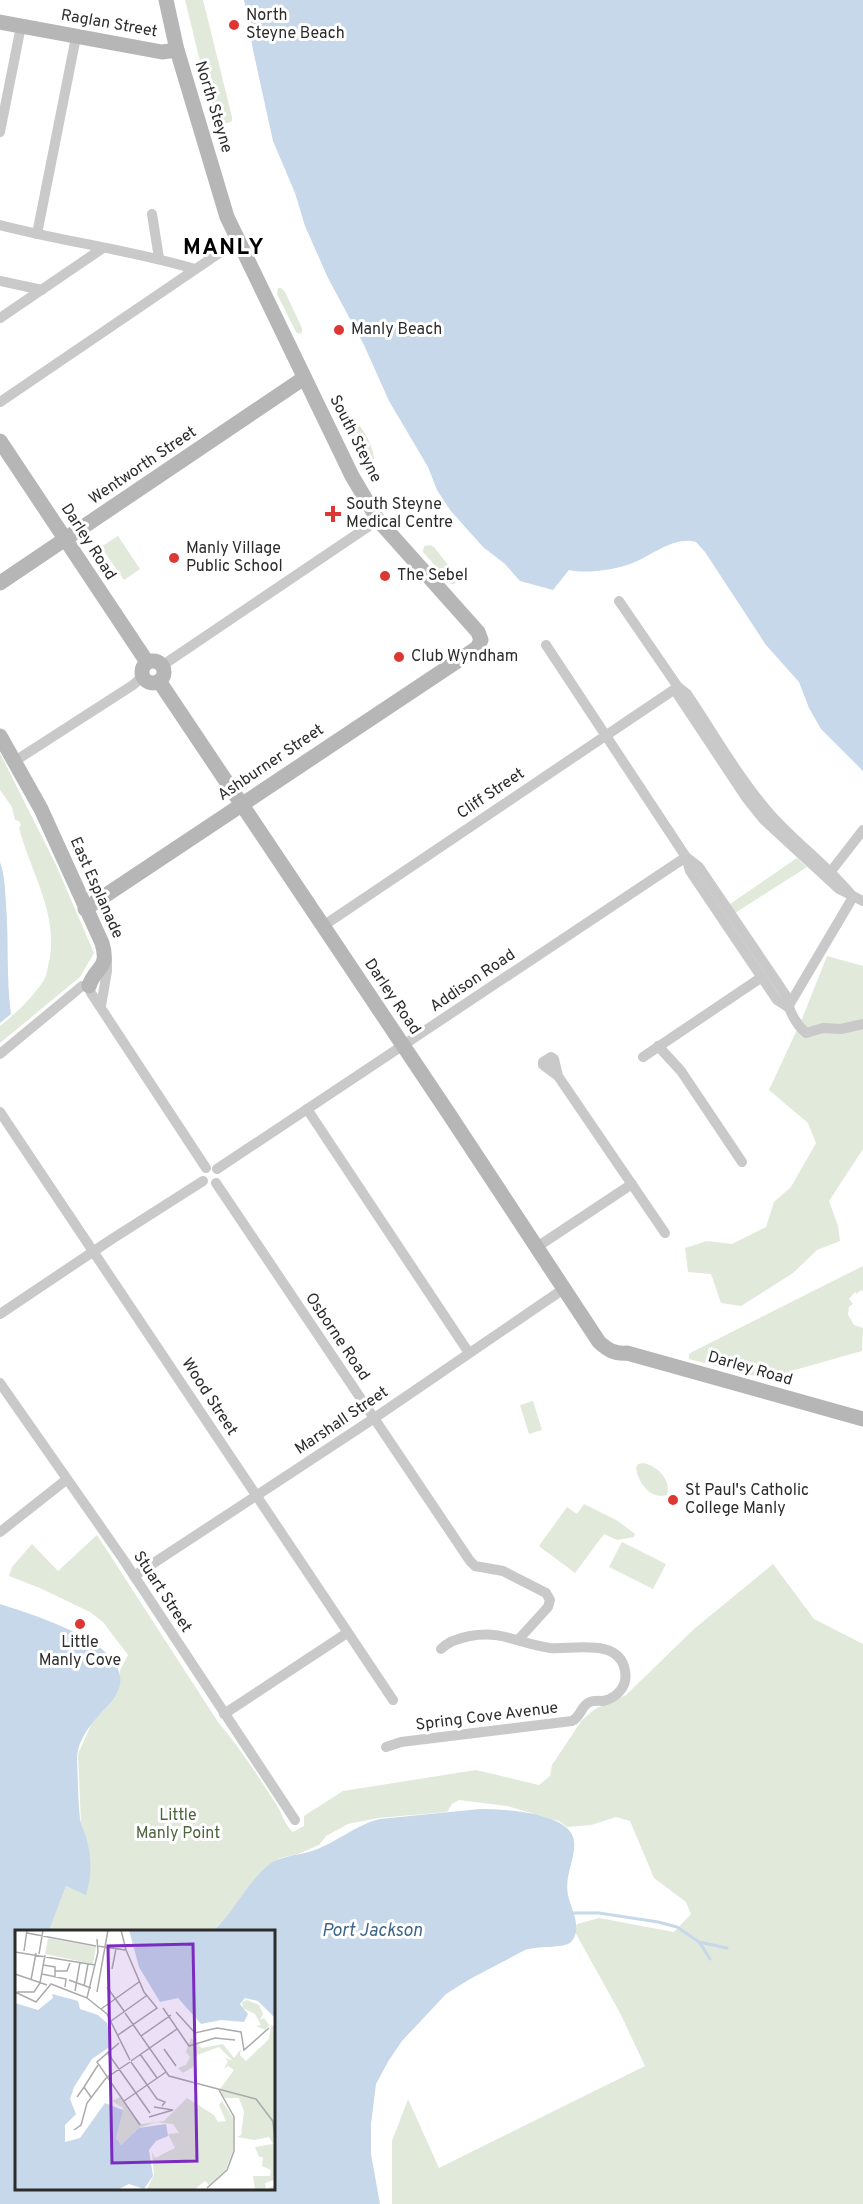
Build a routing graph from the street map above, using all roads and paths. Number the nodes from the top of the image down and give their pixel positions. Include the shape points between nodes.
1 (166, 0) edge
2 (0, 22) edge
3 (21, 26) junction
4 (76, 37) junction
5 (177, 50) junction
6 (0, 132) edge
7 (152, 214) dead end
8 (229, 223) joint
9 (0, 225) edge
10 (37, 234) junction
11 (237, 241) junction
12 (103, 248) junction
13 (158, 253) junction
14 (195, 270) junction
15 (0, 281) edge
16 (42, 290) junction
17 (0, 318) edge
18 (304, 378) junction
19 (0, 402) edge
20 (0, 441) edge
21 (378, 520) junction
22 (65, 540) junction
23 (0, 583) edge
24 (619, 601) dead end
25 (546, 645) dead end
26 (477, 648) joint
27 (163, 665) junction
28 (145, 669) junction
29 (159, 681) junction
30 (678, 687) junction
31 (604, 735) junction
32 (0, 736) edge
33 (15, 761) junction
34 (242, 804) junction
35 (863, 830) edge
36 (686, 858) junction
37 (828, 874) junction
38 (858, 899) edge
39 (85, 909) junction
40 (323, 926) junction
41 (105, 953) junction
42 (762, 977) junction
43 (89, 986) junction
44 (101, 1006) junction
45 (788, 1007) junction
46 (863, 1024) edge
47 (403, 1046) junction
48 (658, 1046) junction
49 (0, 1054) edge
50 (643, 1057) dead end
51 (558, 1077) dead end
52 (307, 1109) junction
53 (0, 1112) edge
54 (742, 1162) dead end
55 (211, 1168) junction
56 (203, 1181) junction
57 (216, 1183) junction
58 (632, 1184) junction
59 (665, 1233) dead end
60 (537, 1247) junction
61 (93, 1252) junction
62 (565, 1288) junction
63 (0, 1314) edge
64 (469, 1353) junction
65 (0, 1383) edge
66 (373, 1419) junction
67 (863, 1419) edge
68 (66, 1480) junction
69 (256, 1496) junction
70 (0, 1532) edge
71 (134, 1576) junction
72 (347, 1633) junction
73 (519, 1640) junction
74 (441, 1649) dead end
75 (393, 1700) dead end
76 (224, 1714) junction
77 (386, 1747) dead end
78 (295, 1820) dead end

1 - 5 street, North Steyne
2 - 3 street, Raglan Street
3 - 4 street, Raglan Street
3 - 6 street
4 - 5 street, Raglan Street via 162,52
4 - 10 street
5 - 8 street, North Steyne
7 - 13 street
8 - 11 street, South Steyne
9 - 10 street
10 - 12 street
11 - 14 street
11 - 18 street, South Steyne
12 - 13 street
12 - 16 street
13 - 14 street
14 - 19 street
15 - 16 street
16 - 17 street
18 - 21 street, South Steyne
18 - 22 street, Wentworth Street
20 - 22 street, Darley Road
21 - 26 street, South Steyne via 478,632 481,640
21 - 27 street
22 - 23 street, Wentworth Street
22 - 28 street, Darley Road
24 - 30 street
25 - 31 street
26 - 34 street, Ashburner Street
27 - 28 street via 156,661
27 - 29 street via 165,673
28 - 29 street via 150,682
28 - 33 street via 133,685
29 - 34 street, Darley Road
30 - 31 street, Cliff Street
30 - 37 street via 687,694 761,803
31 - 36 street
31 - 40 street, Cliff Street
32 - 33 street, East Esplanade
33 - 39 street, East Esplanade
34 - 39 street, Ashburner Street
34 - 40 street, Darley Road
35 - 37 street
36 - 42 street via 690,871
36 - 45 street via 699,867 787,997
36 - 47 street, Addison Road
37 - 38 street
38 - 45 street
39 - 41 street, East Esplanade
40 - 47 street, Darley Road
41 - 43 street, East Esplanade
41 - 44 street via 107,971
42 - 45 street via 777,1000
42 - 48 street
43 - 44 street
43 - 49 street via 82,986
44 - 55 street
45 - 46 street via 806,1033
47 - 52 street, Addison Road
47 - 60 street, Darley Road
48 - 50 street
48 - 54 street via 681,1071
51 - 58 street
52 - 55 street, Addison Road
52 - 64 street
53 - 61 street, Wood Street
55 - 56 street via 202,1173
55 - 57 street via 219,1176
56 - 57 street
56 - 61 street
57 - 66 street, Osborne Road
58 - 59 street
58 - 60 street
60 - 62 street, Darley Road
61 - 63 street
61 - 69 street, Wood Street
62 - 64 street, Marshall Street
62 - 67 street, Darley Road via 595,1333 627,1353
64 - 66 street, Marshall Street
65 - 68 street, Stuart Street
66 - 69 street, Marshall Street
66 - 73 street, Osborne Road via 475,1566 503,1571 546,1593 548,1607
68 - 70 street
68 - 71 street, Stuart Street
69 - 71 street, Marshall Street
69 - 72 street, Wood Street
71 - 76 street, Stuart Street
72 - 75 street, Wood Street
72 - 76 street
73 - 74 street, Spring Cove Avenue via 486,1633 447,1643
73 - 77 street, Spring Cove Avenue via 550,1648 607,1650 623,1663 626,1672 622,1689 607,1700 587,1703 572,1721
76 - 78 street, Stuart Street

